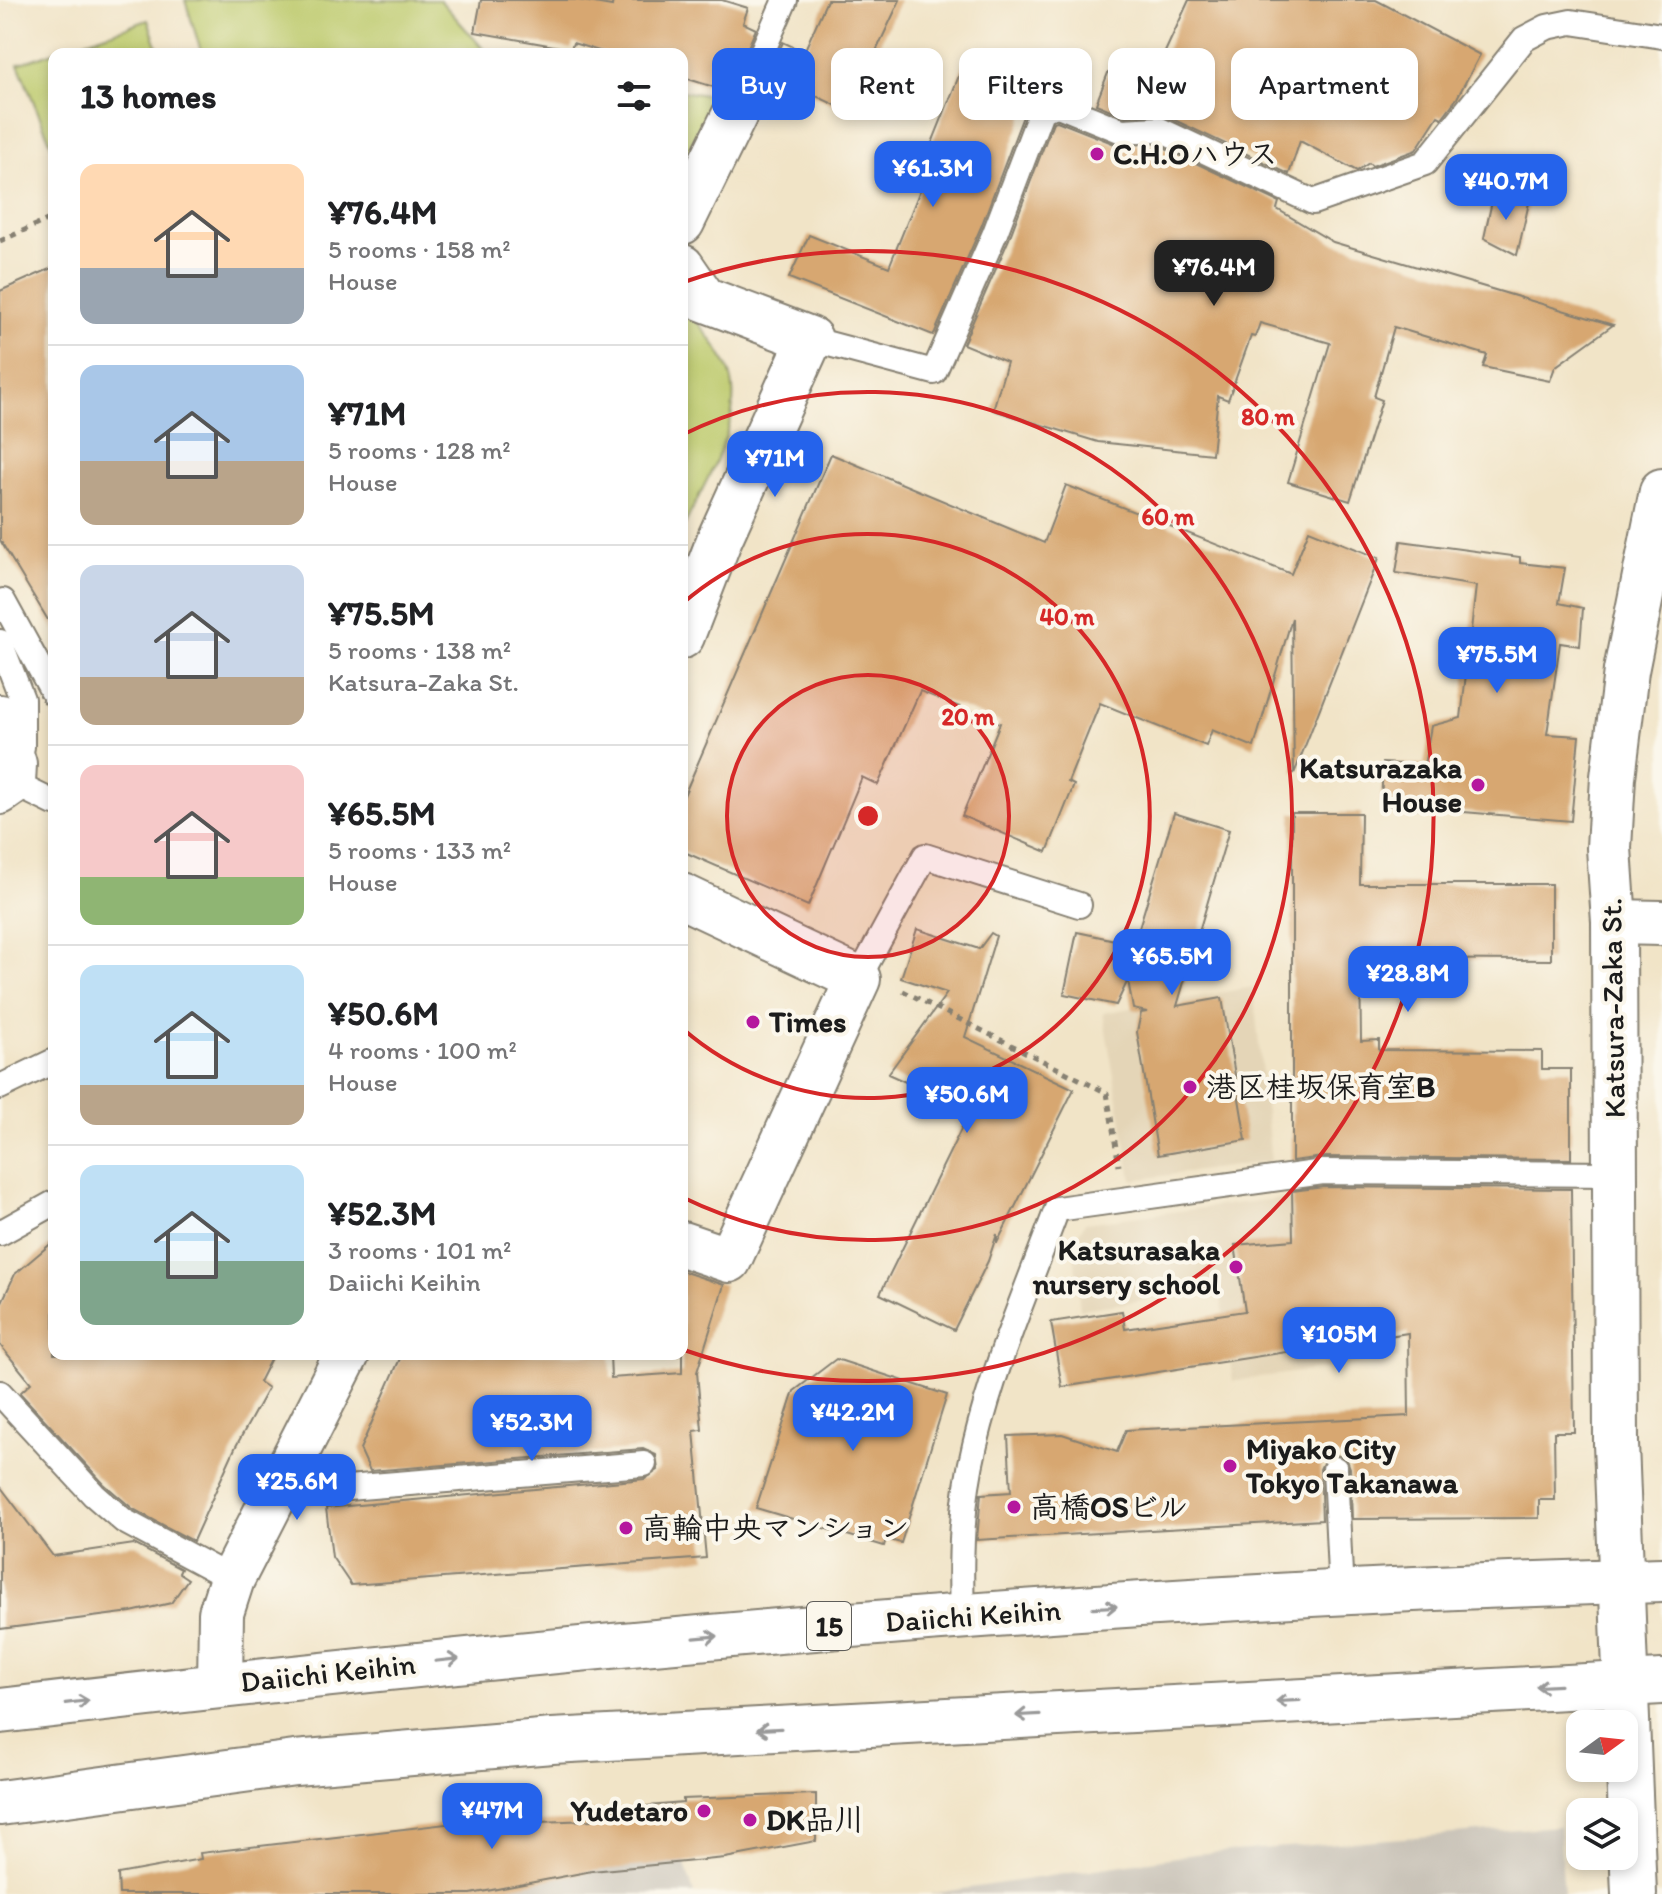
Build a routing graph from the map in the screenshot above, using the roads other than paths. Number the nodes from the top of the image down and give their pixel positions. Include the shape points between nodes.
1 (785, 0) edge
2 (1662, 36) edge
3 (764, 48) edge
4 (732, 120) edge
5 (688, 210) edge
6 (688, 276) edge
7 (810, 339) junction
8 (1662, 491) edge
9 (3, 601) dead end
10 (688, 621) edge
11 (0, 642) edge
12 (48, 683) edge
13 (0, 717) edge
14 (9, 780) edge
15 (48, 800) edge
16 (688, 899) edge
17 (1079, 905) dead end
18 (1614, 922) junction
19 (1662, 923) edge
20 (860, 975) junction
21 (48, 1064) edge
22 (0, 1087) edge
23 (1616, 1174) junction
24 (48, 1206) edge
25 (0, 1233) edge
26 (688, 1246) edge
27 (344, 1360) edge
28 (0, 1393) edge
29 (644, 1464) dead end
30 (1335, 1469) dead end
31 (273, 1494) junction
32 (232, 1579) junction
33 (1642, 1581) edge
34 (1341, 1595) junction
35 (962, 1615) junction
36 (1644, 1682) edge
37 (220, 1685) junction
38 (0, 1711) edge
39 (0, 1803) edge
40 (1636, 1894) edge

1 - 3 lane
2 - 7 lane via 1571,22 1547,27 1524,39 1425,163 1313,202 1158,129 1122,131 1058,105 1042,109 934,372
4 - 5 main road
6 - 7 main road via 704,299
7 - 10 main road
8 - 18 main road, Katsura-Zaka St. via 1626,671 1613,777 1609,848
9 - 12 lane
11 - 14 lane via 22,699 24,742
13 - 14 main road
14 - 15 lane
16 - 20 main road
17 - 20 lane via 925,856
18 - 19 main road
18 - 23 main road, Katsura-Zaka St.
20 - 26 main road via 729,1260
21 - 22 lane
23 - 33 main road, Katsura-Zaka St. via 1616,1444
23 - 35 lane via 1323,1172 1057,1209 975,1445 960,1549
24 - 25 lane
27 - 31 main road
28 - 32 lane via 124,1521
29 - 31 lane
30 - 34 lane
31 - 32 main road
32 - 37 main road via 221,1613
33 - 34 main road, Daiichi Keihin / 15
33 - 36 main road, Katsura-Zaka St.
35 -> 34 main road, Daiichi Keihin / 15
37 -> 35 main road, Daiichi Keihin / 15
36 -> 39 main road via 552,1741 295,1763
36 - 40 main road, Katsura-Zaka St.
38 -> 37 main road, Daiichi Keihin / 15

